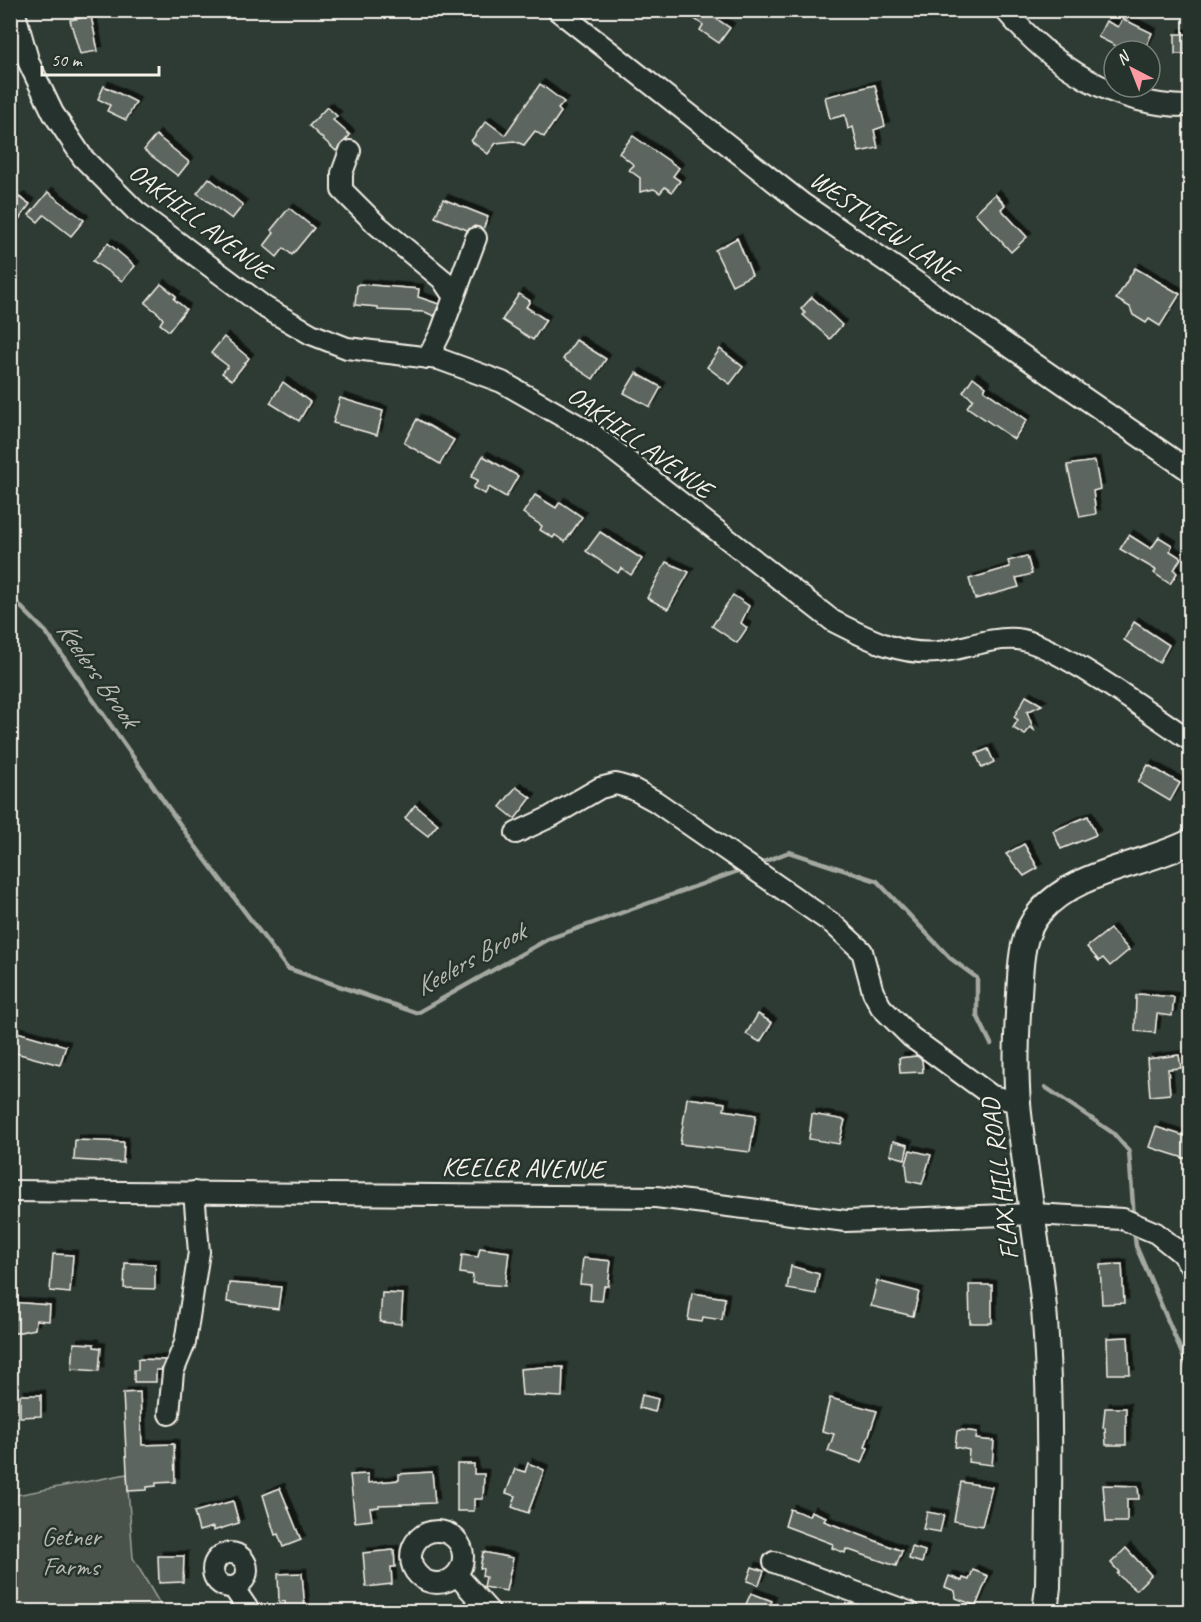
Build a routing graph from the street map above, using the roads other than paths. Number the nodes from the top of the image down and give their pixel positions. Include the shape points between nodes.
1 (14, 10) edge
2 (557, 10) edge
3 (1005, 10) edge
4 (1191, 106) edge
5 (350, 151) dead end
6 (476, 238) dead end
7 (454, 297) junction
8 (428, 358) junction
9 (1191, 471) edge
10 (1191, 740) edge
11 (516, 833) dead end
12 (1191, 842) edge
13 (1018, 1102) junction
14 (10, 1191) edge
15 (194, 1192) junction
16 (1034, 1214) junction
17 (1191, 1265) edge
18 (169, 1414) dead end
19 (774, 1562) dead end
20 (457, 1575) dead end
21 (233, 1587) dead end
22 (250, 1611) edge
23 (490, 1611) edge
24 (909, 1611) edge
25 (1045, 1611) edge

1 - 8 street, OAKHILL AVENUE via 29,63 53,113 83,158 136,211 266,308 311,334 347,348
2 - 9 street, WESTVIEW LANE via 803,204
3 - 4 street via 1042,50 1086,79 1128,97
5 - 7 street via 342,173 342,190 442,279
6 - 7 street
7 - 8 street
8 - 10 street, OAKHILL AVENUE via 502,382 590,432 833,621 874,642 913,652 933,652 1019,639 1057,653
11 - 13 street via 600,788 616,784 633,789 833,924 862,951 881,1007 911,1037 992,1096
12 - 13 main road, FLAX HILL ROAD via 1080,884 1049,903 1033,922 1022,955 1017,1027
13 - 16 main road, FLAX HILL ROAD
14 - 15 street, KEELER AVENUE
15 - 16 street, KEELER AVENUE via 656,1197 846,1221
15 - 18 street via 198,1262 185,1343 173,1372
16 - 17 street, KEELER AVENUE via 1123,1220 1156,1233
16 - 25 main road, FLAX HILL ROAD via 1047,1339 1049,1530
19 - 24 street
20 - 23 street
21 - 22 street

